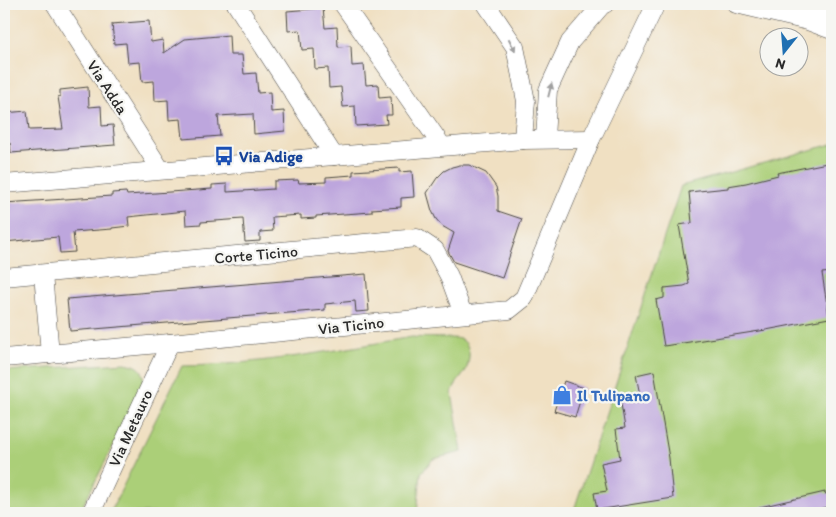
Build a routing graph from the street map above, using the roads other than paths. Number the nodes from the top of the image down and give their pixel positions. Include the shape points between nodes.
1 (55, 4) edge
2 (236, 4) edge
3 (343, 4) edge
4 (486, 4) edge
5 (605, 4) edge
6 (656, 4) edge
7 (736, 4) edge
8 (797, 4) edge
9 (832, 19) edge
10 (832, 30) edge
11 (546, 138) junction
12 (591, 139) junction
13 (523, 140) junction
14 (442, 146) junction
15 (334, 156) junction
16 (161, 170) junction
17 (4, 184) edge
18 (43, 274) junction
19 (4, 277) edge
20 (463, 314) junction
21 (170, 343) junction
22 (50, 354) junction
23 (4, 358) edge
24 (90, 513) edge

1 - 16 street, Via Adda
2 - 15 street
3 - 14 street
4 -> 13 street via 514,47 526,101
11 -> 5 street via 548,90 570,42
6 - 12 street, Via Ticino
7 - 10 street
8 - 9 street
11 - 12 street
11 - 13 street
12 - 20 street, Via Ticino via 524,298 509,310
13 - 14 street
14 - 15 street
15 - 16 street
16 - 17 street
18 - 19 street, Corte Ticino
18 - 20 street, Corte Ticino via 417,238 435,250
18 - 22 street
20 - 21 street, Via Ticino
21 - 22 street, Via Ticino
21 - 24 street, Via Metauro
22 - 23 street, Via Ticino

